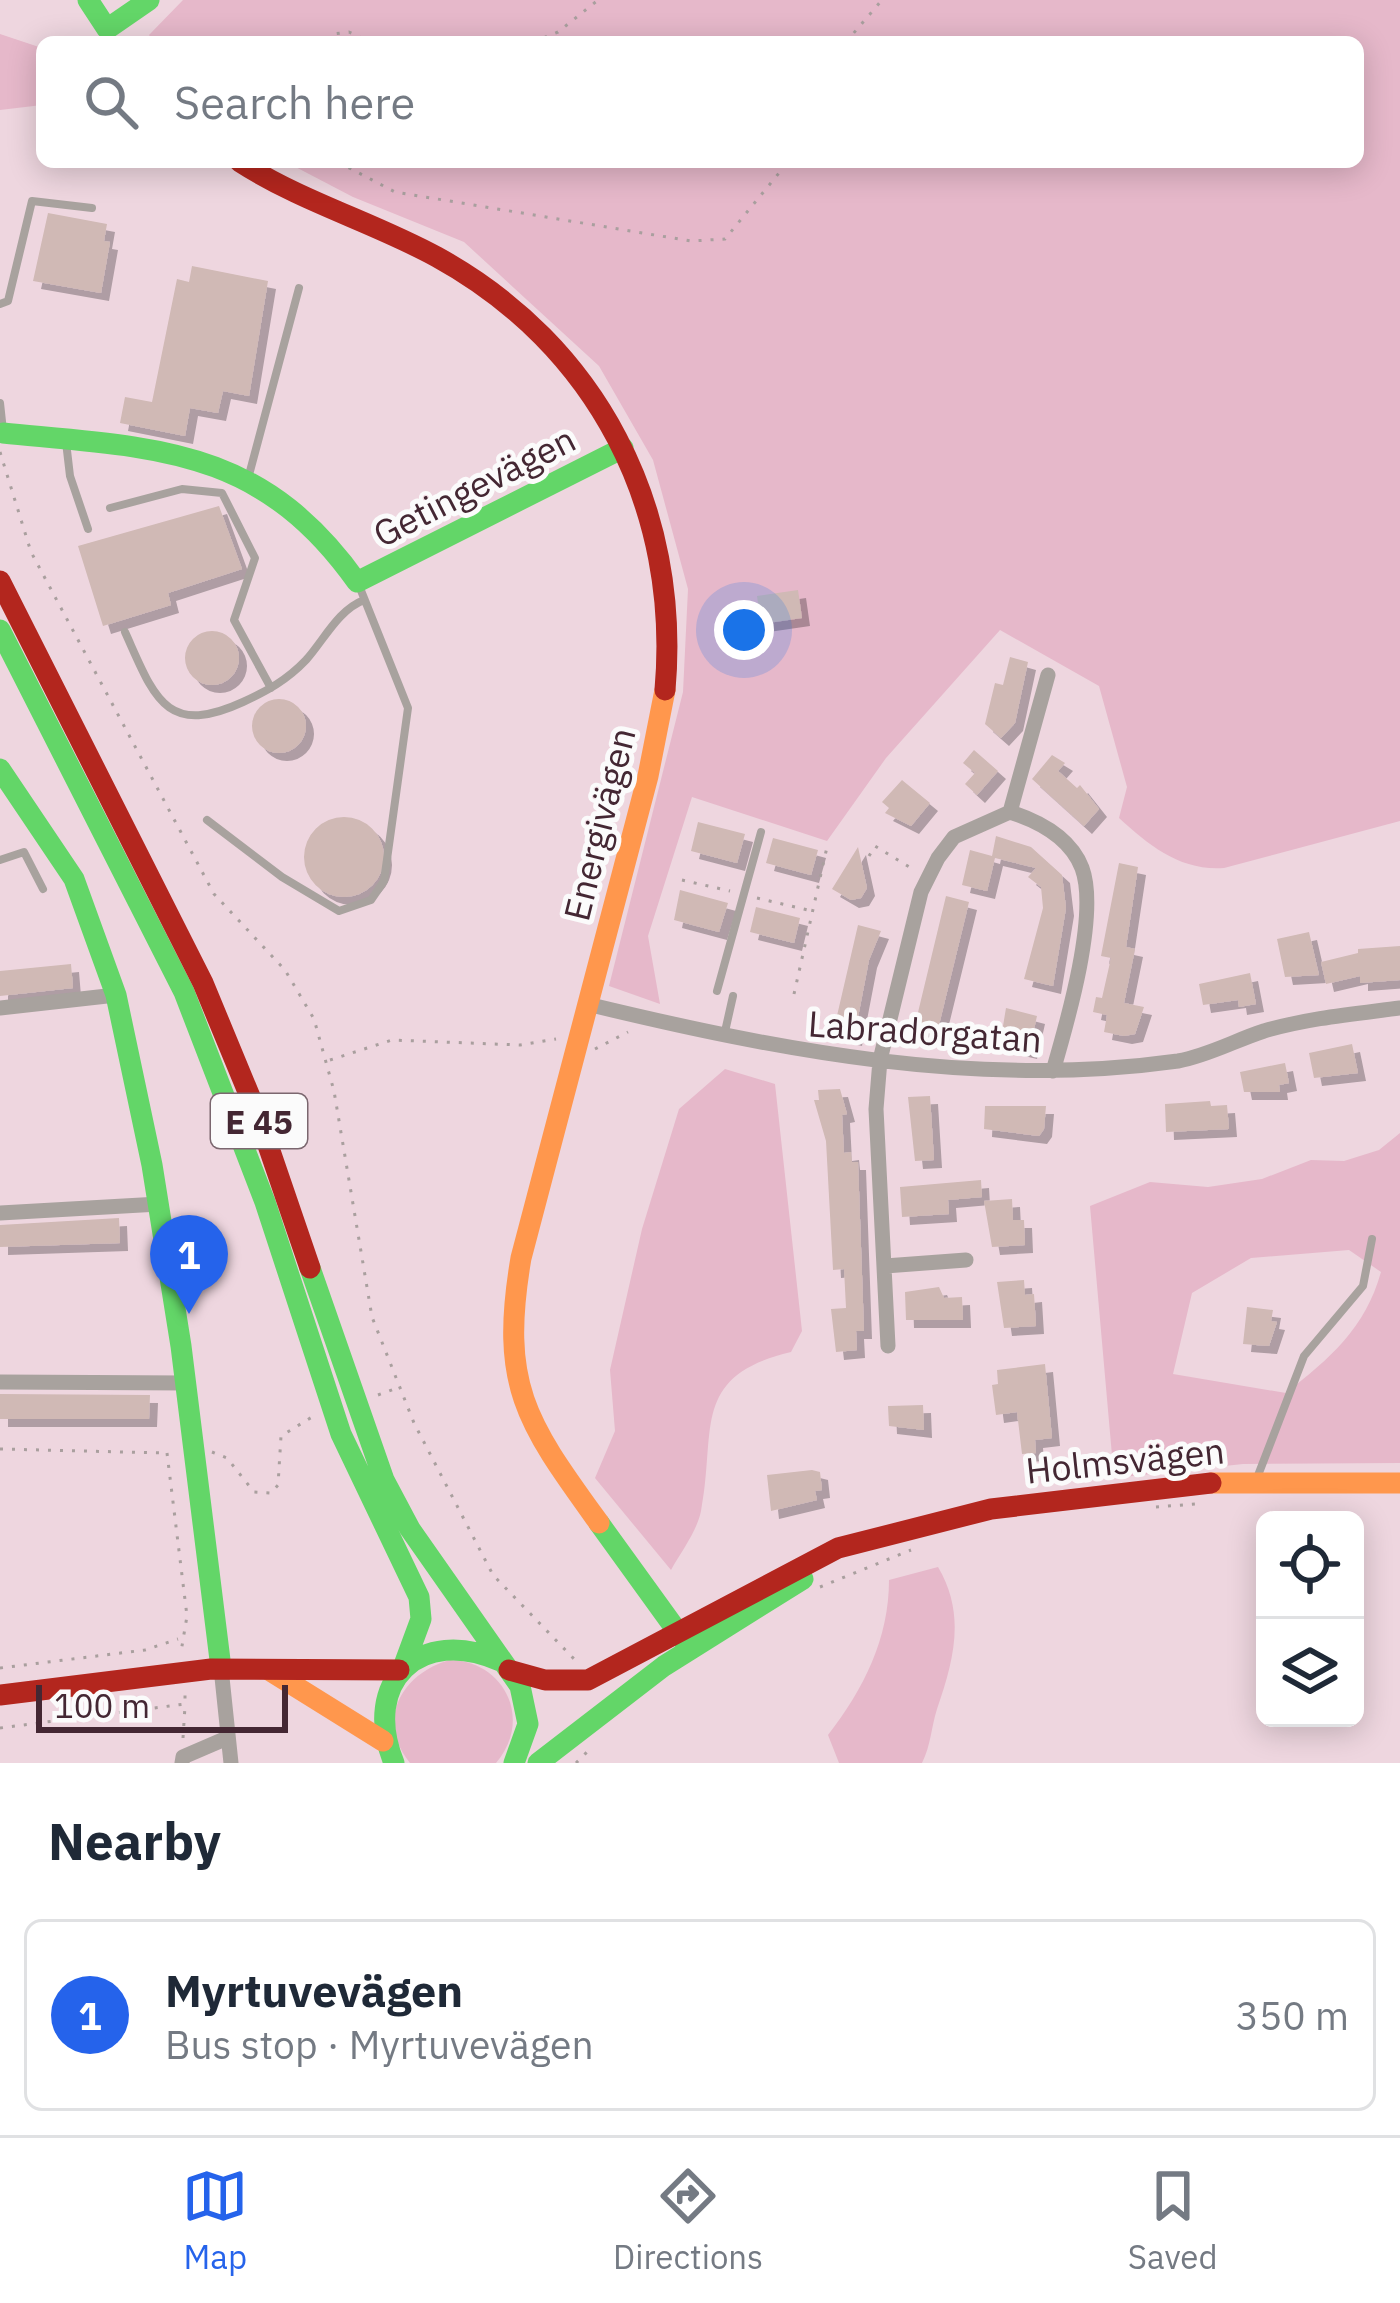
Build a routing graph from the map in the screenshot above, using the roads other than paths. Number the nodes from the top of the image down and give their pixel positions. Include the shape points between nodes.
1 (88, 0) edge
2 (149, 0) edge
3 (112, 35) edge
4 (249, 168) edge
5 (92, 208) dead end
6 (298, 288) dead end
7 (0, 304) edge
8 (0, 403) edge
9 (66, 441) junction
10 (2, 443) edge
11 (623, 448) junction
12 (249, 475) junction
13 (110, 508) dead end
14 (88, 529) dead end
15 (0, 581) edge
16 (361, 591) junction
17 (0, 630) edge
18 (125, 632) dead end
19 (1048, 675) dead end
20 (271, 688) junction
21 (0, 769) edge
22 (1010, 812) junction
23 (207, 820) dead end
24 (761, 832) dead end
25 (0, 860) edge
26 (43, 889) dead end
27 (717, 991) dead end
28 (116, 995) junction
29 (733, 995) dead end
30 (587, 1004) junction
31 (0, 1008) edge
32 (1400, 1008) edge
33 (724, 1037) junction
34 (880, 1060) junction
35 (1053, 1071) junction
36 (158, 1204) junction
37 (0, 1213) edge
38 (1372, 1239) dead end
39 (966, 1260) dead end
40 (885, 1266) junction
41 (889, 1346) dead end
42 (0, 1382) edge
43 (186, 1383) junction
44 (1257, 1479) junction
45 (1400, 1483) edge
46 (683, 1639) junction
47 (263, 1667) junction
48 (506, 1667) junction
49 (221, 1668) junction
50 (401, 1668) junction
51 (0, 1695) edge
52 (227, 1738) junction
53 (386, 1754) edge
54 (183, 1760) edge
55 (231, 1763) edge
56 (514, 1763) edge
57 (538, 1763) edge

1 - 3 main road
2 - 3 main road
4 - 11 main road, Energivägen via 405,241 503,300 572,368
5 - 7 lane via 32,201 8,301
6 - 12 lane
8 - 10 lane
9 - 10 main road, Getingevägen
9 - 12 main road, Getingevägen
9 - 14 lane
11 - 16 main road, Getingevägen
11 - 30 main road, Energivägen via 661,561 665,684
12 - 16 main road, Getingevägen via 305,513
13 - 20 lane via 182,489 222,493 255,558 234,620
15 - 48 main road, E 45 via 203,983 258,1116 384,1480
16 - 20 lane via 308,658
16 - 23 lane via 408,708 384,881 370,900 339,911
17 - 50 main road, E 45 via 184,992 238,1126 341,1434 419,1597 421,1619
18 - 20 lane via 150,688 183,717 214,716
19 - 22 street
21 - 28 main road via 74,879
22 - 34 street via 953,837 928,878
22 - 35 street via 1037,820 1082,867 1087,902
24 - 27 lane
25 - 26 lane via 24,853
28 - 31 street
28 - 36 main road
29 - 33 lane
30 - 33 street, Labradorgatan
30 - 46 main road, Energivägen via 513,1300 514,1364 527,1415 555,1467
32 - 35 street, Labradorgatan via 1305,1020 1185,1060
33 - 34 street, Labradorgatan
34 - 35 street, Labradorgatan
34 - 40 street via 875,1109
36 - 37 street
36 - 43 main road
38 - 44 lane via 1363,1286 1304,1356
39 - 40 street
40 - 41 street
42 - 43 street
43 - 49 main road
44 - 45 main road, Holmsvägen
44 - 46 main road, Holmsvägen via 1177,1483 949,1518 862,1545
46 - 48 main road, Holmsvägen via 576,1681
46 - 57 main road, Holmsvägen
47 - 49 main road
47 - 50 main road via 352,1675
47 - 53 main road via 304,1688
48 - 50 main road via 453,1646
48 - 56 main road, E 45 via 528,1714
49 - 51 main road
49 - 52 street
50 - 53 main road, E 45 via 383,1699
52 - 54 street
52 - 55 street

